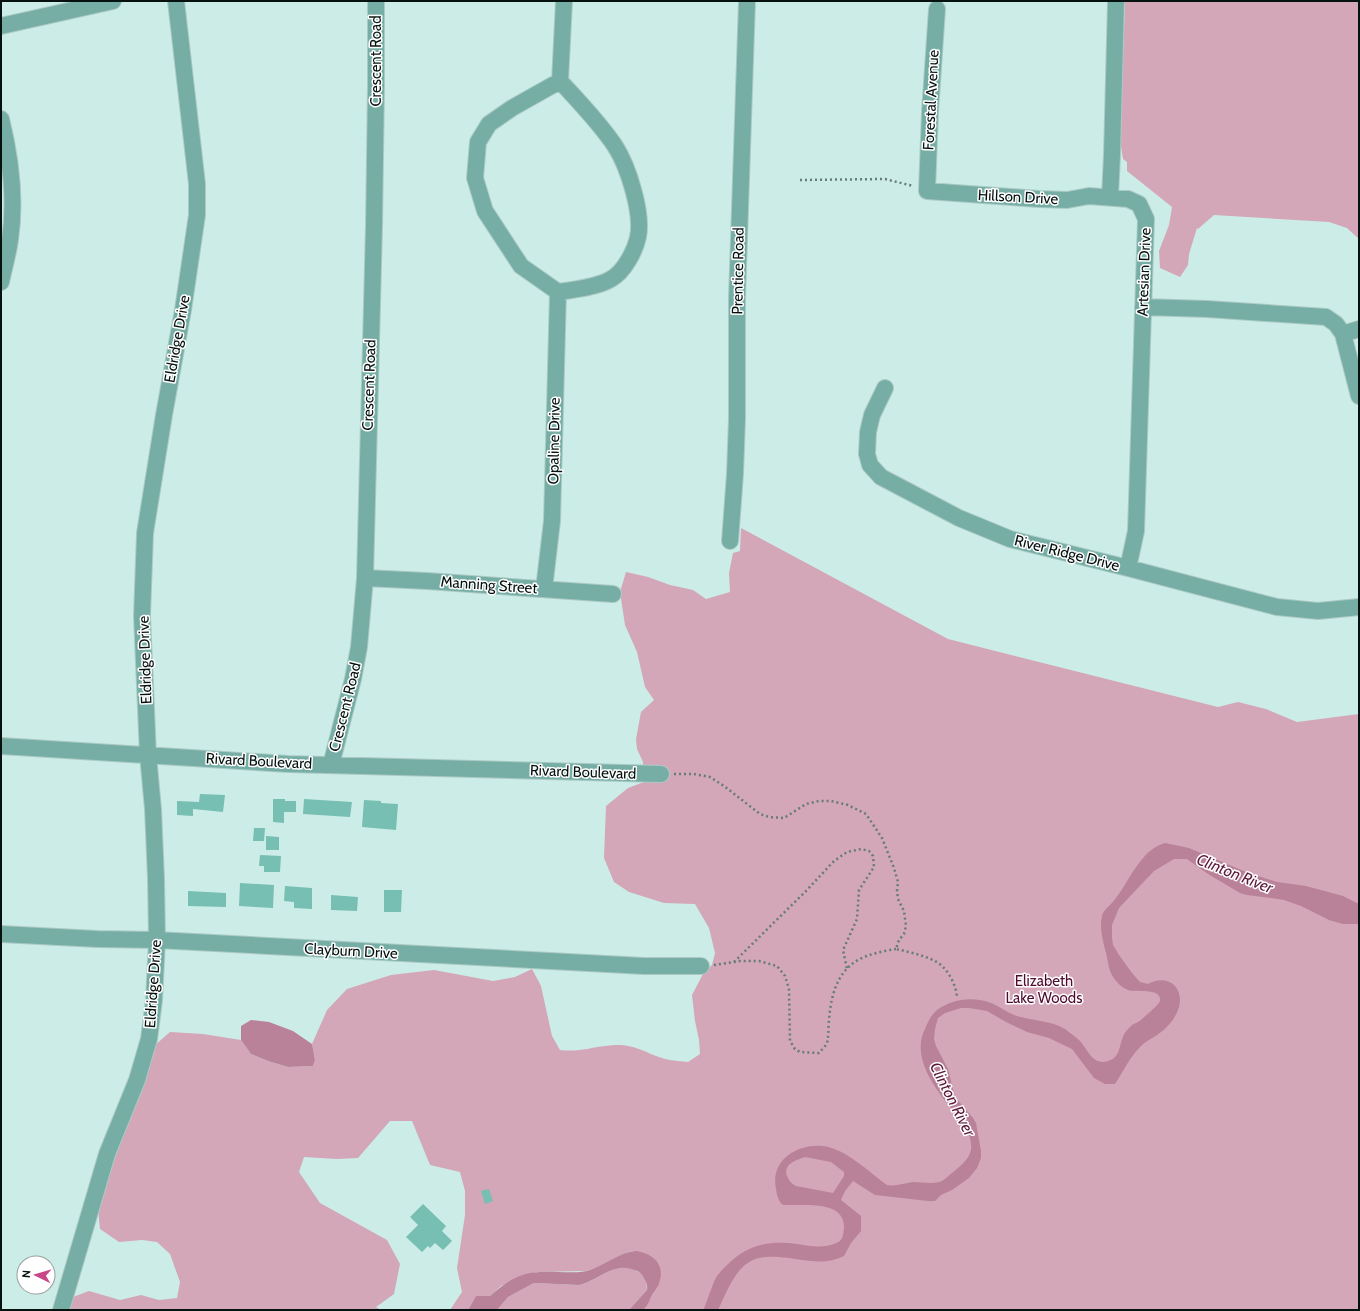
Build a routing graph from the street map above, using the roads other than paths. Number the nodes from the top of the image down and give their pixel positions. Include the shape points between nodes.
1 (113, 1) edge
2 (176, 1) edge
3 (376, 1) edge
4 (564, 1) edge
5 (747, 1) edge
6 (1116, 1) edge
7 (937, 9) dead end
8 (1, 26) edge
9 (560, 81) junction
10 (1, 119) edge
11 (927, 191) joint
12 (1110, 197) junction
13 (1, 282) edge
14 (558, 292) junction
15 (1143, 307) junction
16 (1359, 329) edge
17 (1343, 334) junction
18 (886, 388) dead end
19 (1359, 396) edge
20 (730, 541) dead end
21 (1128, 568) junction
22 (365, 578) junction
23 (544, 589) junction
24 (613, 594) dead end
25 (1359, 607) edge
26 (1, 746) edge
27 (148, 755) junction
28 (331, 765) junction
29 (661, 774) road end
30 (1, 934) edge
31 (157, 940) junction
32 (701, 966) road end
33 (61, 1310) edge

1 - 8 street
2 - 27 street, Eldridge Drive via 197,184 197,215 145,533 142,616
3 - 22 street, Crescent Road via 374,211
4 - 9 street
5 - 20 street, Prentice Road via 737,298 737,419
6 - 12 street
7 - 11 street, Forestal Avenue
9 - 14 street via 489,124 478,142 475,178 485,211 521,266
9 - 14 street via 616,148 631,182 638,215 638,236 627,265 611,279 584,289
10 - 13 street via 12,180 10,240
11 - 12 street, Hillson Drive via 1067,200 1089,196
12 - 15 street, Artesian Drive via 1128,199 1139,204 1146,219
14 - 23 street, Opaline Drive via 552,521
15 - 17 street via 1326,317 1336,324
15 - 21 street, Artesian Drive via 1136,531
16 - 17 street
17 - 19 street
18 - 21 street, River Ridge Drive via 872,415 868,432 867,454 870,465 881,477 959,518 1010,539
21 - 25 street, River Ridge Drive via 1277,607 1318,611
22 - 23 street, Manning Street
22 - 28 street, Crescent Road via 359,647
23 - 24 street, Manning Street
26 - 27 street, Rivard Boulevard
27 - 28 street, Rivard Boulevard
27 - 31 street, Eldridge Drive via 153,809
28 - 29 street, Rivard Boulevard
30 - 31 street, Clayburn Drive
31 - 32 street, Clayburn Drive via 644,966
31 - 33 street, Eldridge Drive via 149,1038 137,1080 107,1154

